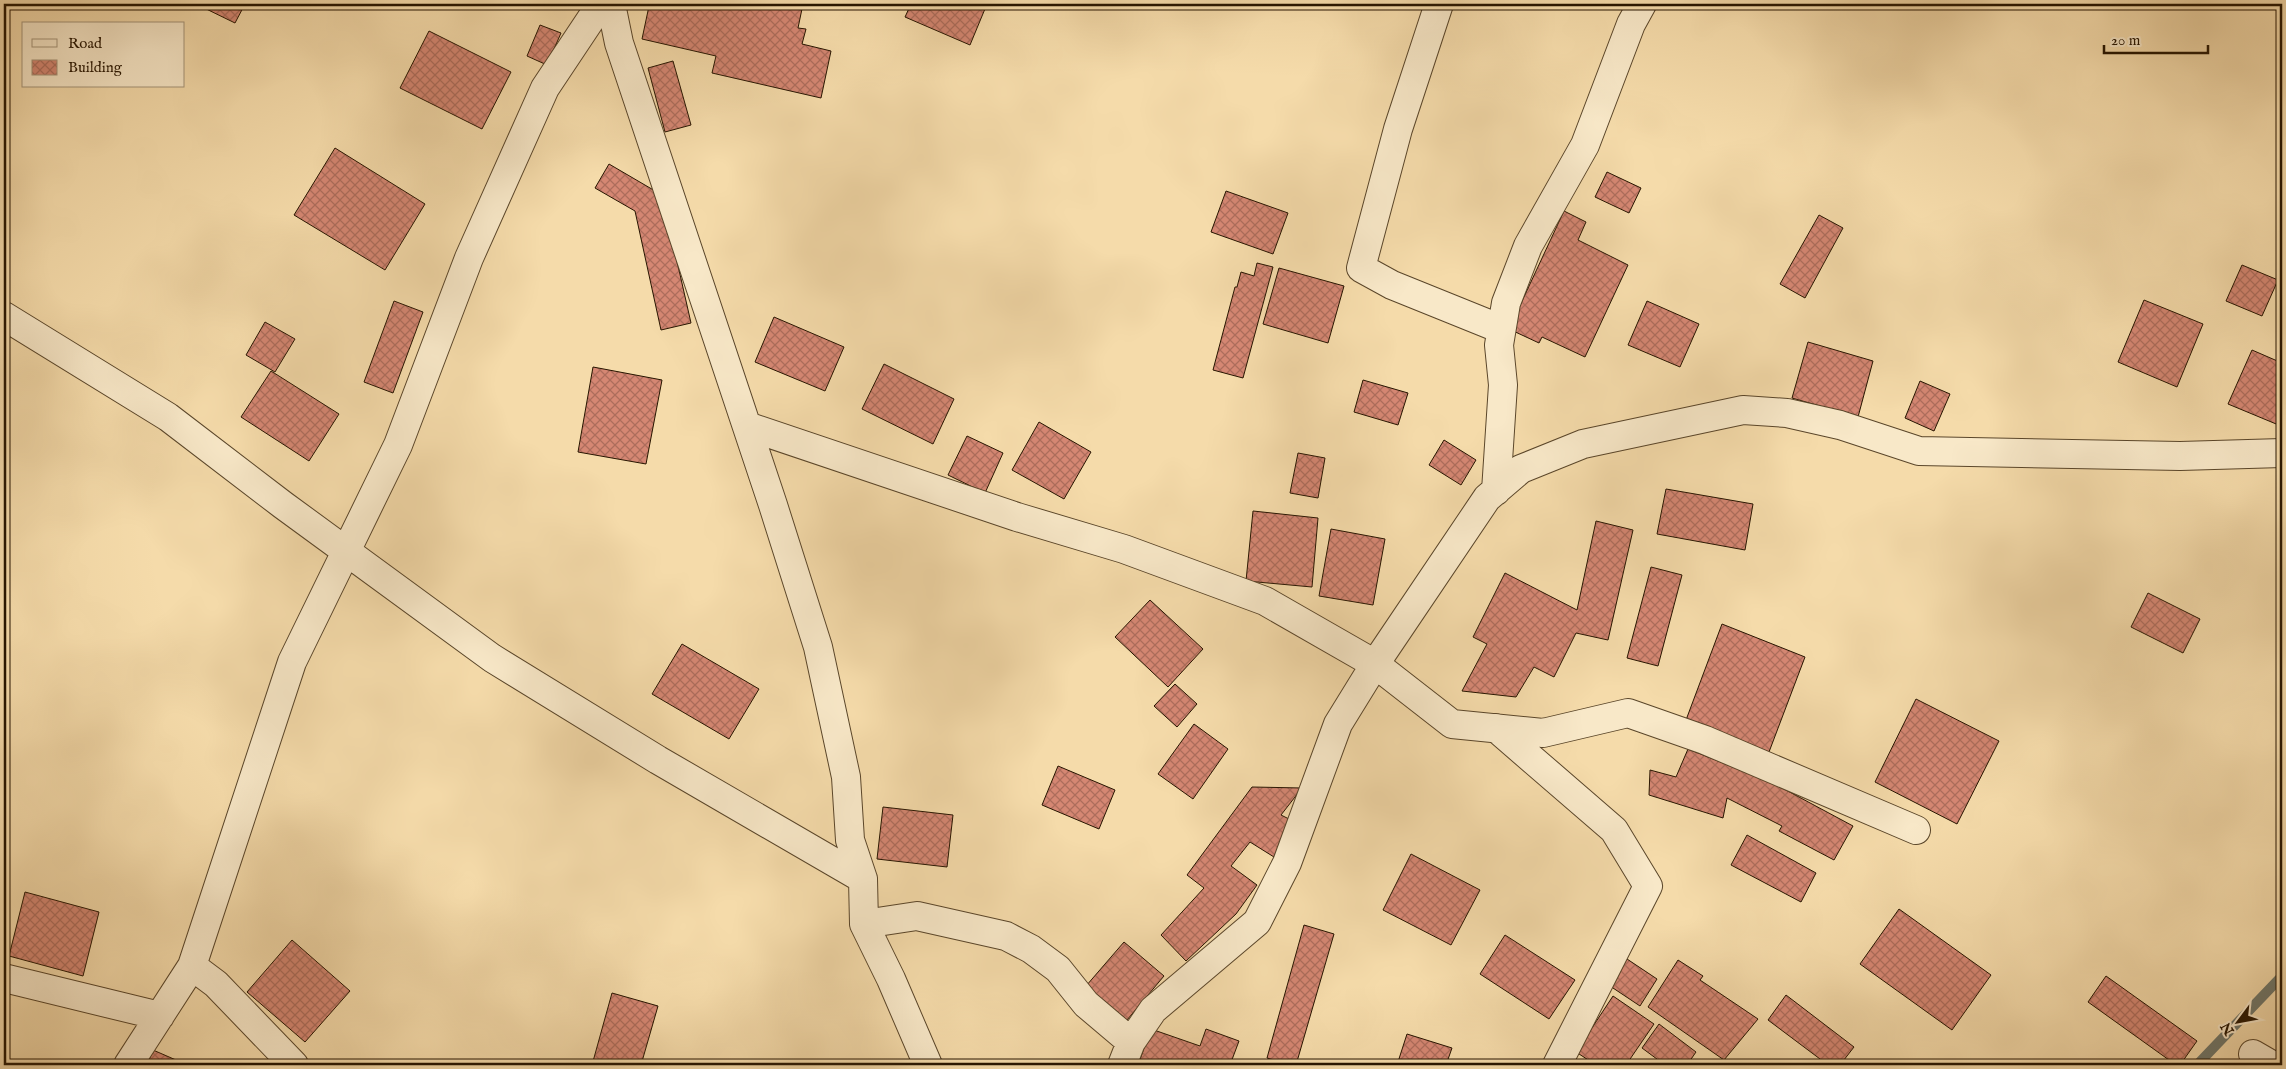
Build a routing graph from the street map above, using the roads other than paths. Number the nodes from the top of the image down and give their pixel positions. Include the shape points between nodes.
1 (601, 4) edge
2 (610, 4) edge
3 (1439, 4) edge
4 (1642, 4) edge
5 (4, 316) edge
6 (1501, 329) junction
7 (747, 426) junction
8 (2282, 453) edge
9 (1496, 491) junction
10 (347, 552) junction
11 (1376, 664) junction
12 (1496, 728) junction
13 (1916, 830) dead end
14 (863, 879) junction
15 (864, 924) junction
16 (192, 966) junction
17 (4, 978) edge
18 (160, 1016) junction
19 (1127, 1054) edge
20 (128, 1065) edge
21 (294, 1065) edge
22 (928, 1065) edge
23 (1557, 1065) edge

1 - 10 street via 545,88 469,258 398,445
2 - 7 street via 619,42
3 - 6 street via 1398,130 1361,268 1392,285
4 - 6 street via 1631,24 1585,145 1528,246 1506,303
5 - 10 street via 168,416
6 - 9 street via 1499,346 1503,385
7 - 11 street via 1017,517 1124,549 1256,597
7 - 14 street via 818,647 846,776 850,840
8 - 9 street via 2180,456 1919,451 1787,413 1743,410 1583,444 1521,469
9 - 11 street via 1487,498
10 - 14 street via 492,658 658,760
10 - 16 street via 292,662
11 - 12 street via 1452,724
11 - 19 street via 1338,724 1287,863 1257,922 1153,1010
12 - 13 street via 1543,733 1628,713 1705,740
12 - 23 street via 1614,830 1648,886
14 - 15 street
15 - 19 street via 917,916 1006,936 1058,969
15 - 22 street
16 - 18 street
16 - 21 street via 216,984
17 - 18 street
18 - 20 street

